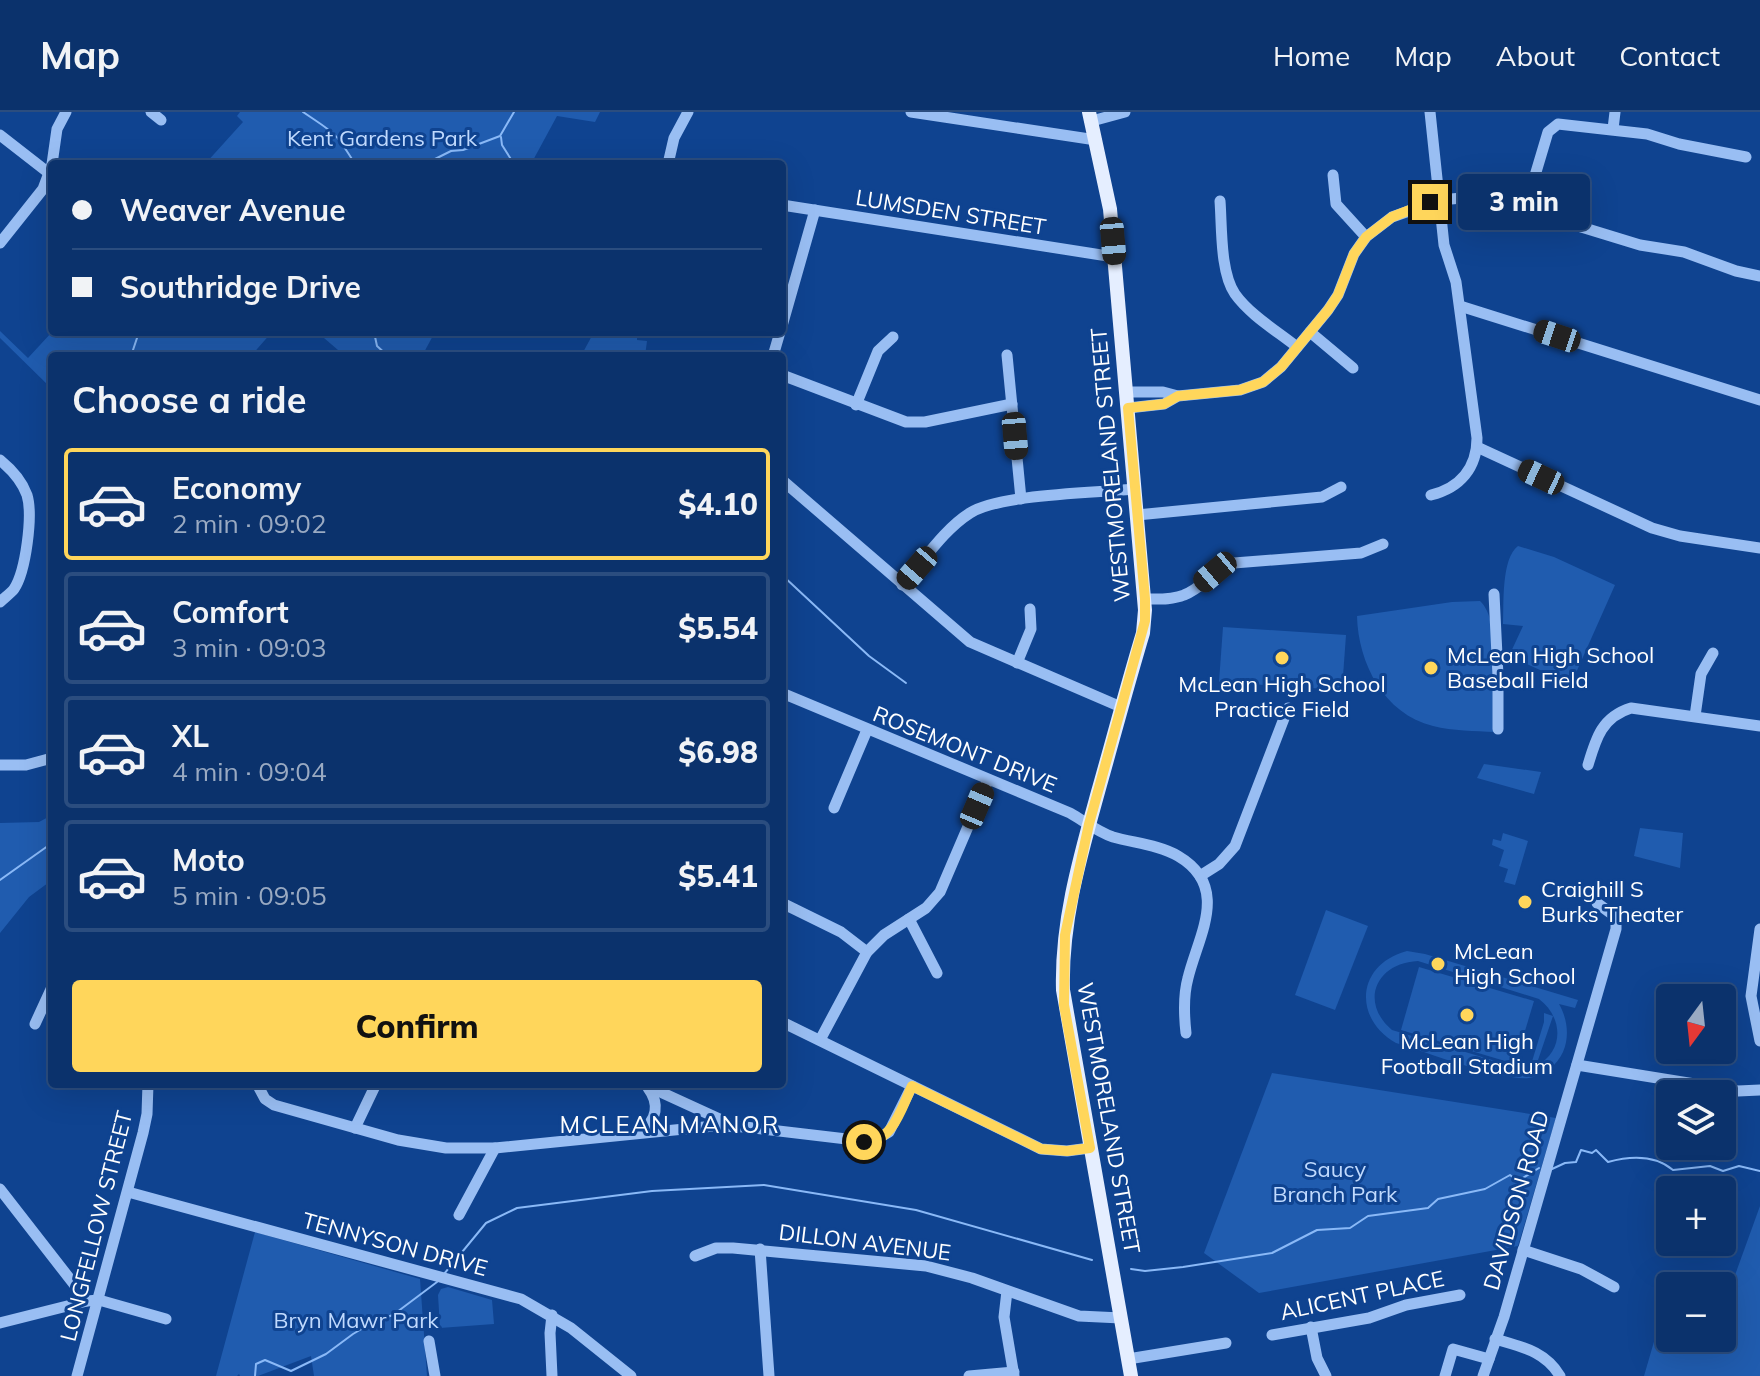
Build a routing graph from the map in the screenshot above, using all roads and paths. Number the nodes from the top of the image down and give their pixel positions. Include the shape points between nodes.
1 (66, 112) edge
2 (688, 112) edge
3 (911, 112) edge
4 (1125, 112) edge
5 (1430, 112) edge
6 (1615, 112) edge
7 (1090, 117) edge
8 (1613, 129) junction
9 (0, 135) edge
10 (1096, 140) junction
11 (1746, 157) dead end
12 (52, 160) edge
13 (669, 160) edge
14 (48, 166) edge
15 (1333, 175) dead end
16 (48, 176) edge
17 (1440, 200) junction
18 (1220, 201) dead end
19 (786, 206) edge
20 (1525, 209) junction
21 (815, 210) junction
22 (1366, 237) junction
23 (0, 243) edge
24 (1114, 257) junction
25 (1760, 276) edge
26 (1460, 306) junction
27 (786, 312) edge
28 (1310, 332) junction
29 (893, 337) dead end
30 (1297, 347) junction
31 (1007, 355) dead end
32 (1353, 368) dead end
33 (786, 377) edge
34 (1126, 392) junction
35 (1178, 396) junction
36 (1760, 400) edge
37 (1012, 404) junction
38 (856, 405) junction
39 (1128, 408) junction
40 (1477, 447) junction
41 (0, 460) edge
42 (786, 484) edge
43 (1341, 487) dead end
44 (1135, 489) junction
45 (1431, 495) dead end
46 (1021, 499) junction
47 (1137, 515) junction
48 (1383, 544) dead end
49 (1760, 548) edge
50 (902, 585) junction
51 (1494, 594) dead end
52 (1145, 599) junction
53 (0, 602) edge
54 (1030, 609) dead end
55 (1713, 653) dead end
56 (1017, 663) junction
57 (786, 695) edge
58 (1121, 707) junction
59 (1288, 708) dead end
60 (1695, 716) junction
61 (1760, 726) edge
62 (1498, 729) dead end
63 (867, 730) junction
64 (48, 759) edge
65 (0, 765) edge
66 (1588, 765) dead end
67 (988, 780) junction
68 (834, 808) dead end
69 (1089, 824) junction
70 (1200, 876) junction
71 (1597, 903) dead end
72 (786, 905) edge
73 (909, 919) junction
74 (1760, 929) edge
75 (867, 952) junction
76 (937, 973) dead end
77 (48, 996) edge
78 (35, 1024) dead end
79 (786, 1024) edge
80 (1186, 1033) dead end
81 (820, 1040) junction
82 (1760, 1041) edge
83 (1577, 1065) junction
84 (912, 1086) junction
85 (148, 1088) edge
86 (259, 1088) edge
87 (374, 1088) edge
88 (646, 1088) edge
89 (651, 1088) edge
90 (1760, 1090) edge
91 (745, 1127) junction
92 (355, 1128) junction
93 (637, 1133) junction
94 (495, 1148) junction
95 (1090, 1148) junction
96 (0, 1189) edge
97 (128, 1192) junction
98 (459, 1215) dead end
99 (760, 1249) junction
100 (1523, 1250) junction
101 (695, 1256) dead end
102 (1614, 1287) dead end
103 (1007, 1291) junction
104 (1460, 1295) dead end
105 (93, 1300) junction
106 (552, 1315) junction
107 (1121, 1318) junction
108 (166, 1319) dead end
109 (0, 1323) edge
110 (1311, 1327) junction
111 (1272, 1335) dead end
112 (1495, 1339) junction
113 (429, 1341) dead end
114 (1226, 1343) dead end
115 (1128, 1359) junction
116 (1489, 1359) junction
117 (1014, 1374) edge
118 (77, 1376) edge
119 (435, 1376) edge
120 (552, 1376) edge
121 (631, 1376) edge
122 (769, 1376) edge
123 (969, 1376) edge
124 (1131, 1376) edge
125 (1326, 1376) edge
126 (1445, 1376) edge
127 (1483, 1376) edge
128 (1560, 1376) edge

1 - 12 street
2 - 13 street
3 - 10 street
4 - 7 street
5 - 17 street
6 - 8 street
7 - 10 main road, WESTMORELAND STREET
8 - 11 street
8 - 20 street via 1565,123 1544,130
9 - 14 street
10 - 24 main road, WESTMORELAND STREET
15 - 22 street via 1336,204
16 - 23 street
17 - 20 street via 1479,198
17 - 22 street via 1407,210
17 - 26 street via 1444,245
18 - 30 street via 1231,286 1242,302
19 - 21 street, LUMSDEN STREET
20 - 25 street
21 - 24 street, LUMSDEN STREET
21 - 27 street
22 - 28 street via 1338,295
24 - 34 main road, WESTMORELAND STREET
26 - 36 street
26 - 40 street
28 - 30 street
28 - 32 street
29 - 38 street via 878,351
30 - 35 street via 1273,375 1251,387
31 - 37 street
33 - 38 street
34 - 35 street
34 - 39 main road, WESTMORELAND STREET
35 - 39 street via 1164,404
37 - 38 street via 917,423
37 - 46 street
39 - 44 main road, WESTMORELAND STREET
40 - 45 street via 1458,483
40 - 49 street via 1652,528
41 - 53 street via 27,493 31,512 14,589
42 - 50 street
43 - 47 street via 1322,497
44 - 46 street
44 - 47 main road, WESTMORELAND STREET
46 - 50 street via 971,512
47 - 52 main road, WESTMORELAND STREET
48 - 52 street via 1361,553 1234,563 1188,594
50 - 56 street via 970,642
51 - 62 street
52 - 58 main road, WESTMORELAND STREET via 1143,633
54 - 56 street via 1031,629
55 - 60 street via 1701,674
56 - 58 street
57 - 63 street, ROSEMONT DRIVE
58 - 69 main road, WESTMORELAND STREET
59 - 70 street via 1235,846
60 - 61 street
60 - 66 street via 1641,708 1622,711 1601,728
63 - 67 street, ROSEMONT DRIVE
63 - 68 street
64 - 65 street
67 - 69 street, ROSEMONT DRIVE
67 - 73 street via 940,892
69 - 70 street, ROSEMONT DRIVE via 1110,836 1178,856
69 - 95 main road, WESTMORELAND STREET via 1066,927 1063,982
70 - 80 street via 1208,909 1187,979
71 - 83 street, DAVIDSON ROAD via 1617,922
72 - 75 street via 841,932
73 - 75 street
73 - 76 street
74 - 82 street via 1751,996
75 - 81 street
77 - 78 street
79 - 81 street
81 - 84 street
83 - 90 street
83 - 100 street, DAVIDSON ROAD
84 - 91 street via 889,1132 872,1142
84 - 95 street via 1041,1149
85 - 97 street, LONGFELLOW STREET via 147,1114
86 - 92 street via 274,1105
87 - 92 street
88 - 93 street via 656,1112
89 - 91 street
91 - 93 street
92 - 94 street via 422,1145
93 - 94 street
94 - 98 street
95 - 107 main road, WESTMORELAND STREET
96 - 105 street
97 - 105 street, LONGFELLOW STREET
97 - 106 street, TENNYSON DRIVE via 521,1299
99 - 101 street, DILLON AVENUE via 716,1248
99 - 103 street, DILLON AVENUE via 917,1264
99 - 122 street
100 - 102 street via 1581,1269
100 - 112 street, DAVIDSON ROAD
103 - 107 street, DILLON AVENUE via 1079,1316
103 - 117 street via 1004,1317
104 - 110 street, ALICENT PLACE
105 - 108 street
105 - 109 street
105 - 118 street, LONGFELLOW STREET
106 - 120 street
106 - 121 street, TENNYSON DRIVE
107 - 115 main road, WESTMORELAND STREET
110 - 111 street, ALICENT PLACE
110 - 125 street
112 - 116 street, DAVIDSON ROAD
112 - 128 street via 1538,1353
113 - 119 street
114 - 115 street
115 - 124 main road, WESTMORELAND STREET
116 - 126 street via 1453,1349
116 - 127 street, DAVIDSON ROAD
117 - 123 street

